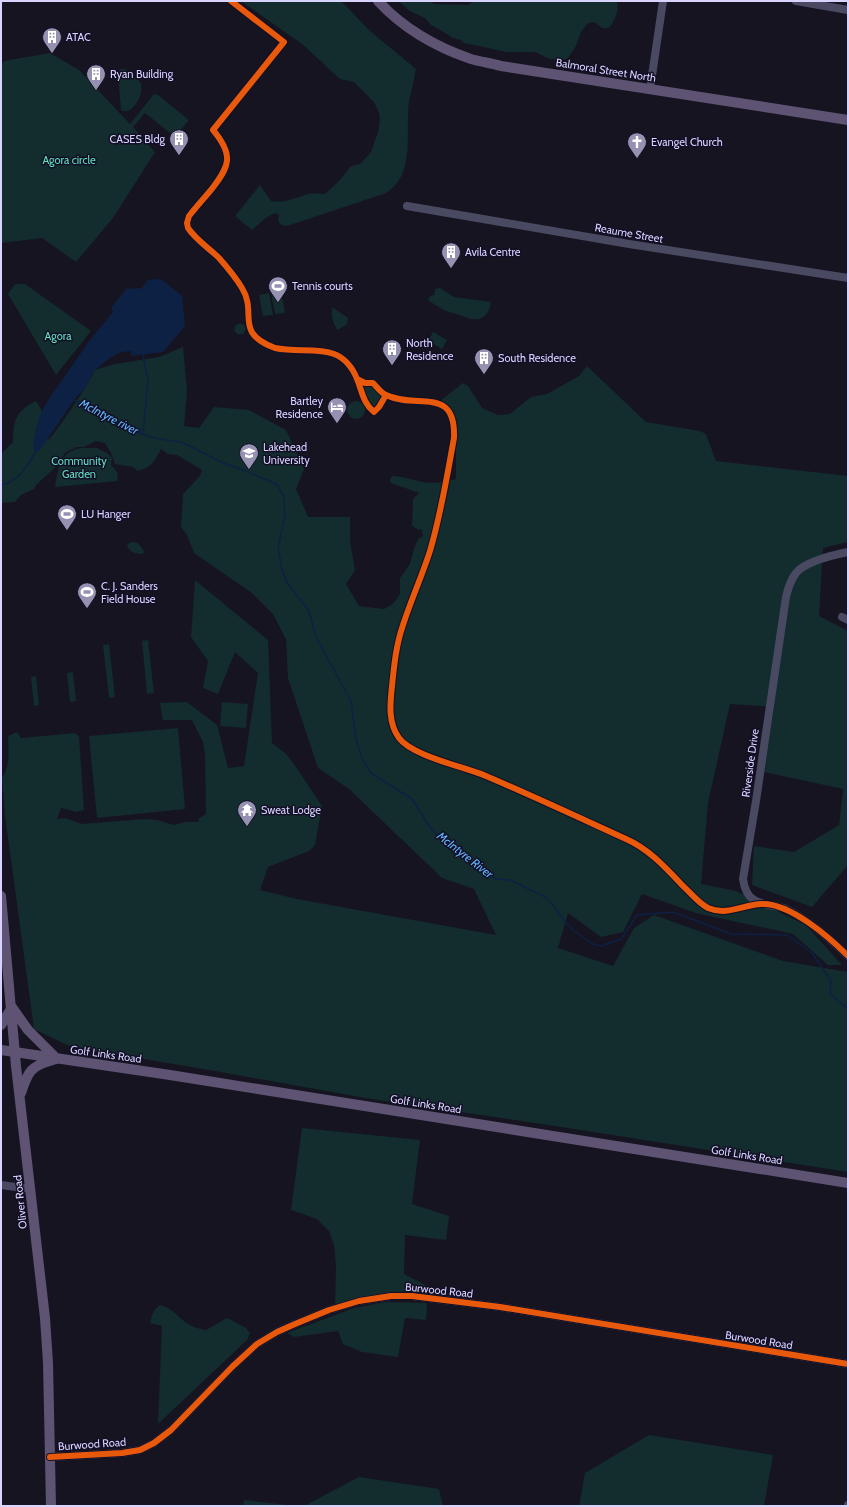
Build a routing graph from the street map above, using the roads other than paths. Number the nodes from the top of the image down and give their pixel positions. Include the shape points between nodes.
1 (378, 1) edge
2 (663, 1) edge
3 (796, 1) edge
4 (848, 10) edge
5 (650, 89) junction
6 (848, 120) edge
7 (407, 206) dead end
8 (848, 278) edge
9 (848, 552) edge
10 (1, 896) edge
11 (848, 956) edge
12 (11, 1007) junction
13 (1, 1025) edge
14 (1, 1050) edge
15 (15, 1052) junction
16 (57, 1059) junction
17 (20, 1095) junction
18 (848, 1183) edge
19 (1, 1185) edge
20 (31, 1189) junction
21 (848, 1364) edge
22 (50, 1457) junction
23 (51, 1506) edge

1 - 5 main road, Balmoral Street North via 394,17 435,44 472,59 501,66
2 - 5 street
3 - 4 street
5 - 6 main road, Balmoral Street North
7 - 8 street, Reaume Street
9 - 11 street, Riverside Drive via 807,565 797,572 789,583 743,879 745,891 753,899 796,914
10 - 12 main road, Oliver Road
12 - 13 main road
12 - 15 main road, Oliver Road
12 - 16 main road via 28,1030
14 - 15 main road, Golf Links Road
15 - 16 main road, Golf Links Road
15 - 17 main road, Oliver Road
16 - 17 main road via 36,1066 28,1075
16 - 18 main road, Golf Links Road
17 - 20 main road, Oliver Road
19 - 20 street
20 - 22 main road, Oliver Road via 46,1318
21 - 22 street, Burwood Road via 500,1308 412,1296 391,1296 359,1301 329,1310 277,1332 257,1344 171,1430 140,1450
22 - 23 main road, Oliver Road

